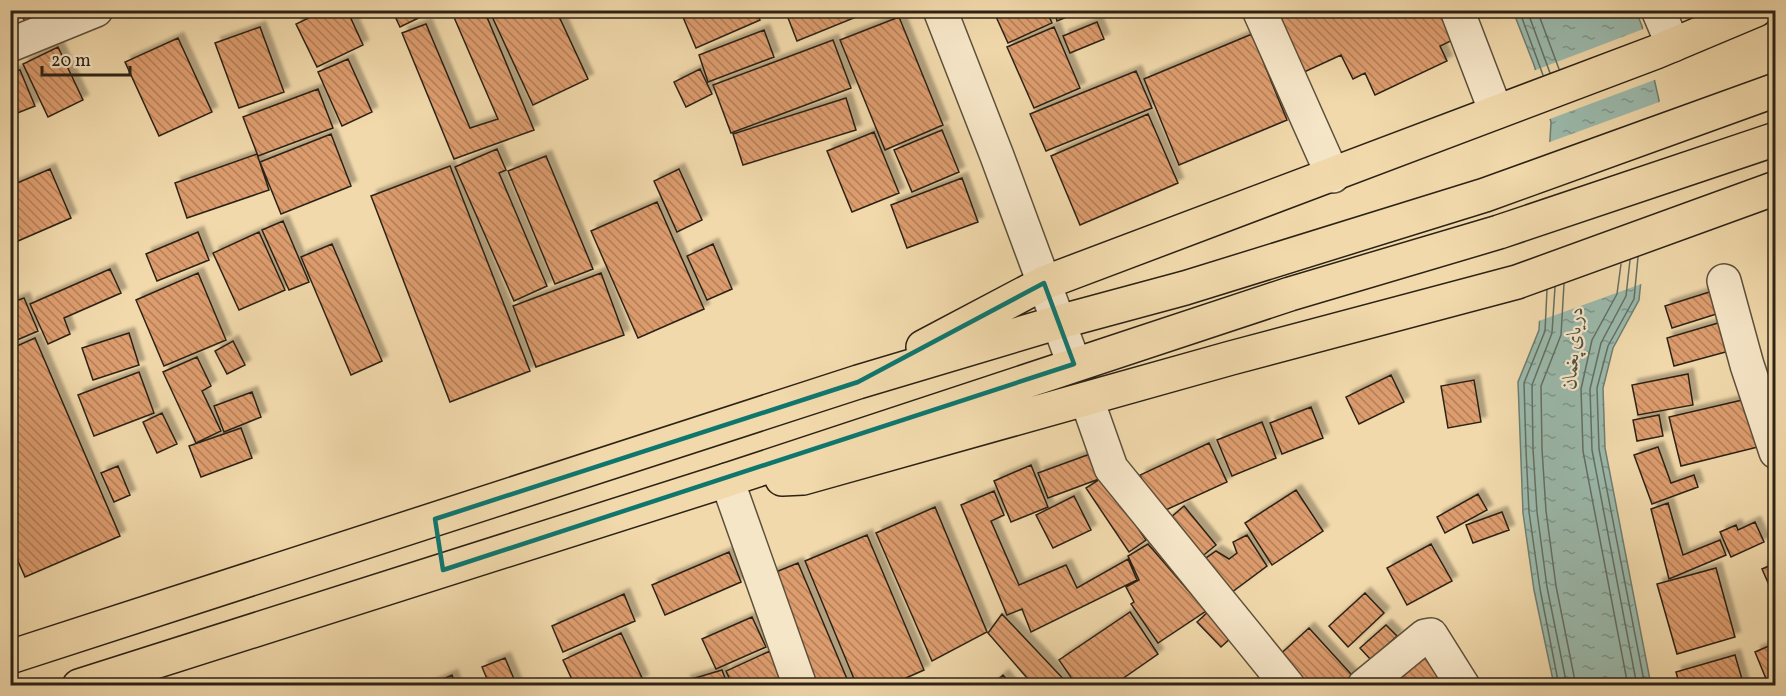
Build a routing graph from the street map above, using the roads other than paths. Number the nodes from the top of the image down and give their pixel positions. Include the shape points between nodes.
1 (96, 10) edge
2 (940, 10) edge
3 (1259, 10) edge
4 (1457, 10) edge
5 (1658, 10) edge
6 (1756, 10) edge
7 (10, 45) edge
8 (1664, 49) junction
9 (1776, 90) edge
10 (1496, 112) junction
11 (1776, 139) edge
12 (1333, 176) junction
13 (1776, 188) edge
14 (1724, 281) dead end
15 (1044, 283) junction
16 (1059, 322) junction
17 (1074, 364) junction
18 (858, 382) junction
19 (1087, 400) junction
20 (1776, 452) edge
21 (727, 480) junction
22 (435, 519) junction
23 (443, 570) junction
24 (10, 657) edge
25 (79, 686) edge
26 (800, 686) edge
27 (1288, 686) edge
28 (1364, 686) edge
29 (1463, 686) edge

1 - 7 street
2 - 15 street
3 - 12 street
4 - 10 street
5 - 8 street
6 - 8 main road
8 - 10 main road
9 - 16 main road via 1485,195 1185,288
10 - 12 main road
11 - 17 main road via 1499,232
12 - 15 main road
13 - 19 main road via 1517,282
14 - 20 street
15 - 16 street
15 - 18 main road
16 - 17 street
16 - 18 main road
17 - 21 main road
18 - 22 main road
19 - 21 main road via 803,478
19 - 27 street via 1111,468
21 - 23 main road
21 - 26 street
22 - 23 main road
22 - 24 main road
23 - 25 main road
28 - 29 street via 1431,635

